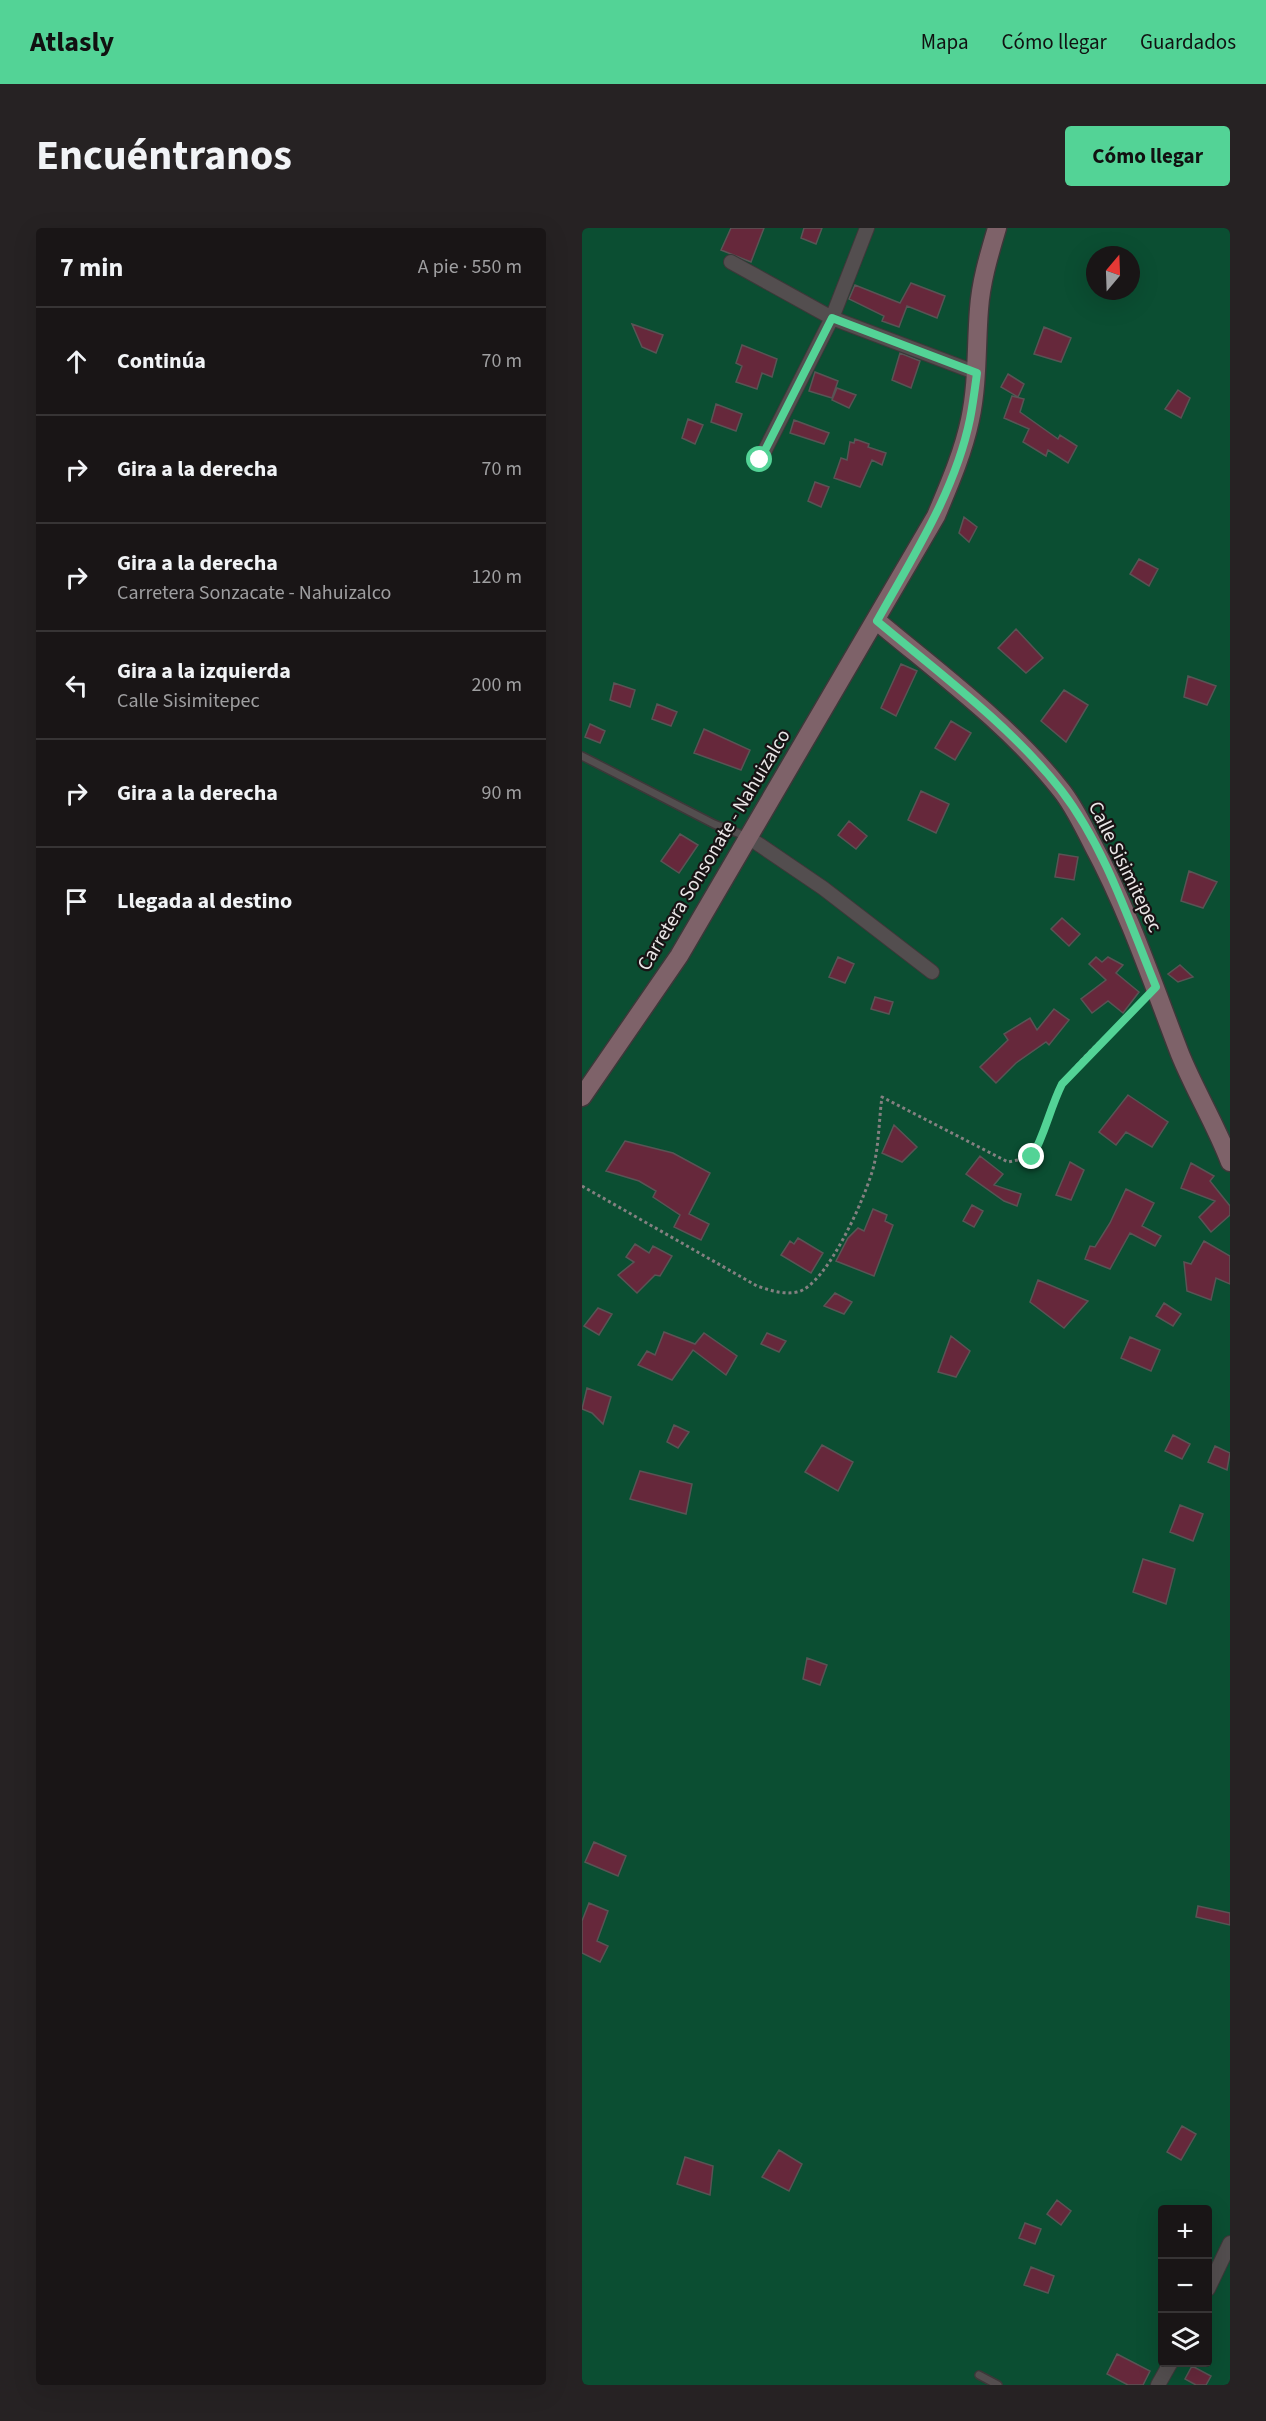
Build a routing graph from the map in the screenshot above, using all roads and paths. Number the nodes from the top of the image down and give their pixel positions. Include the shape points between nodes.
1 (867, 228) edge
2 (997, 228) edge
3 (731, 262) dead end
4 (832, 318) junction
5 (977, 373) junction
6 (760, 460) dead end
7 (877, 621) junction
8 (582, 756) edge
9 (748, 837) junction
10 (932, 972) dead end
11 (1156, 987) junction
12 (582, 1097) edge
13 (1230, 1162) edge
14 (582, 1185) edge
15 (1230, 2243) edge
16 (1212, 2281) edge
17 (1168, 2367) edge
18 (979, 2375) dead end
19 (998, 2385) edge
20 (1158, 2385) edge

1 - 4 street
2 - 5 street, Carretera Sonsonate - Nahuizalco via 979,309
3 - 4 street
4 - 5 street
4 - 6 street
5 - 7 street, Carretera Sonsonate - Nahuizalco via 970,420 952,477 936,516
7 - 9 street, Carretera Sonsonate - Nahuizalco
7 - 11 street, Calle Sisimitepec via 966,696 1061,790 1102,861
8 - 9 lane via 704,819
9 - 10 street via 823,888
9 - 12 street, Carretera Sonsonate - Nahuizalco via 680,956
11 - 13 street, Calle Sisimitepec via 1192,1082
11 - 14 path via 1062,1084 1032,1157 1008,1162 882,1097 874,1166 858,1208 817,1278 799,1292 779,1293 757,1286
15 - 16 street
17 - 20 street
18 - 19 lane

